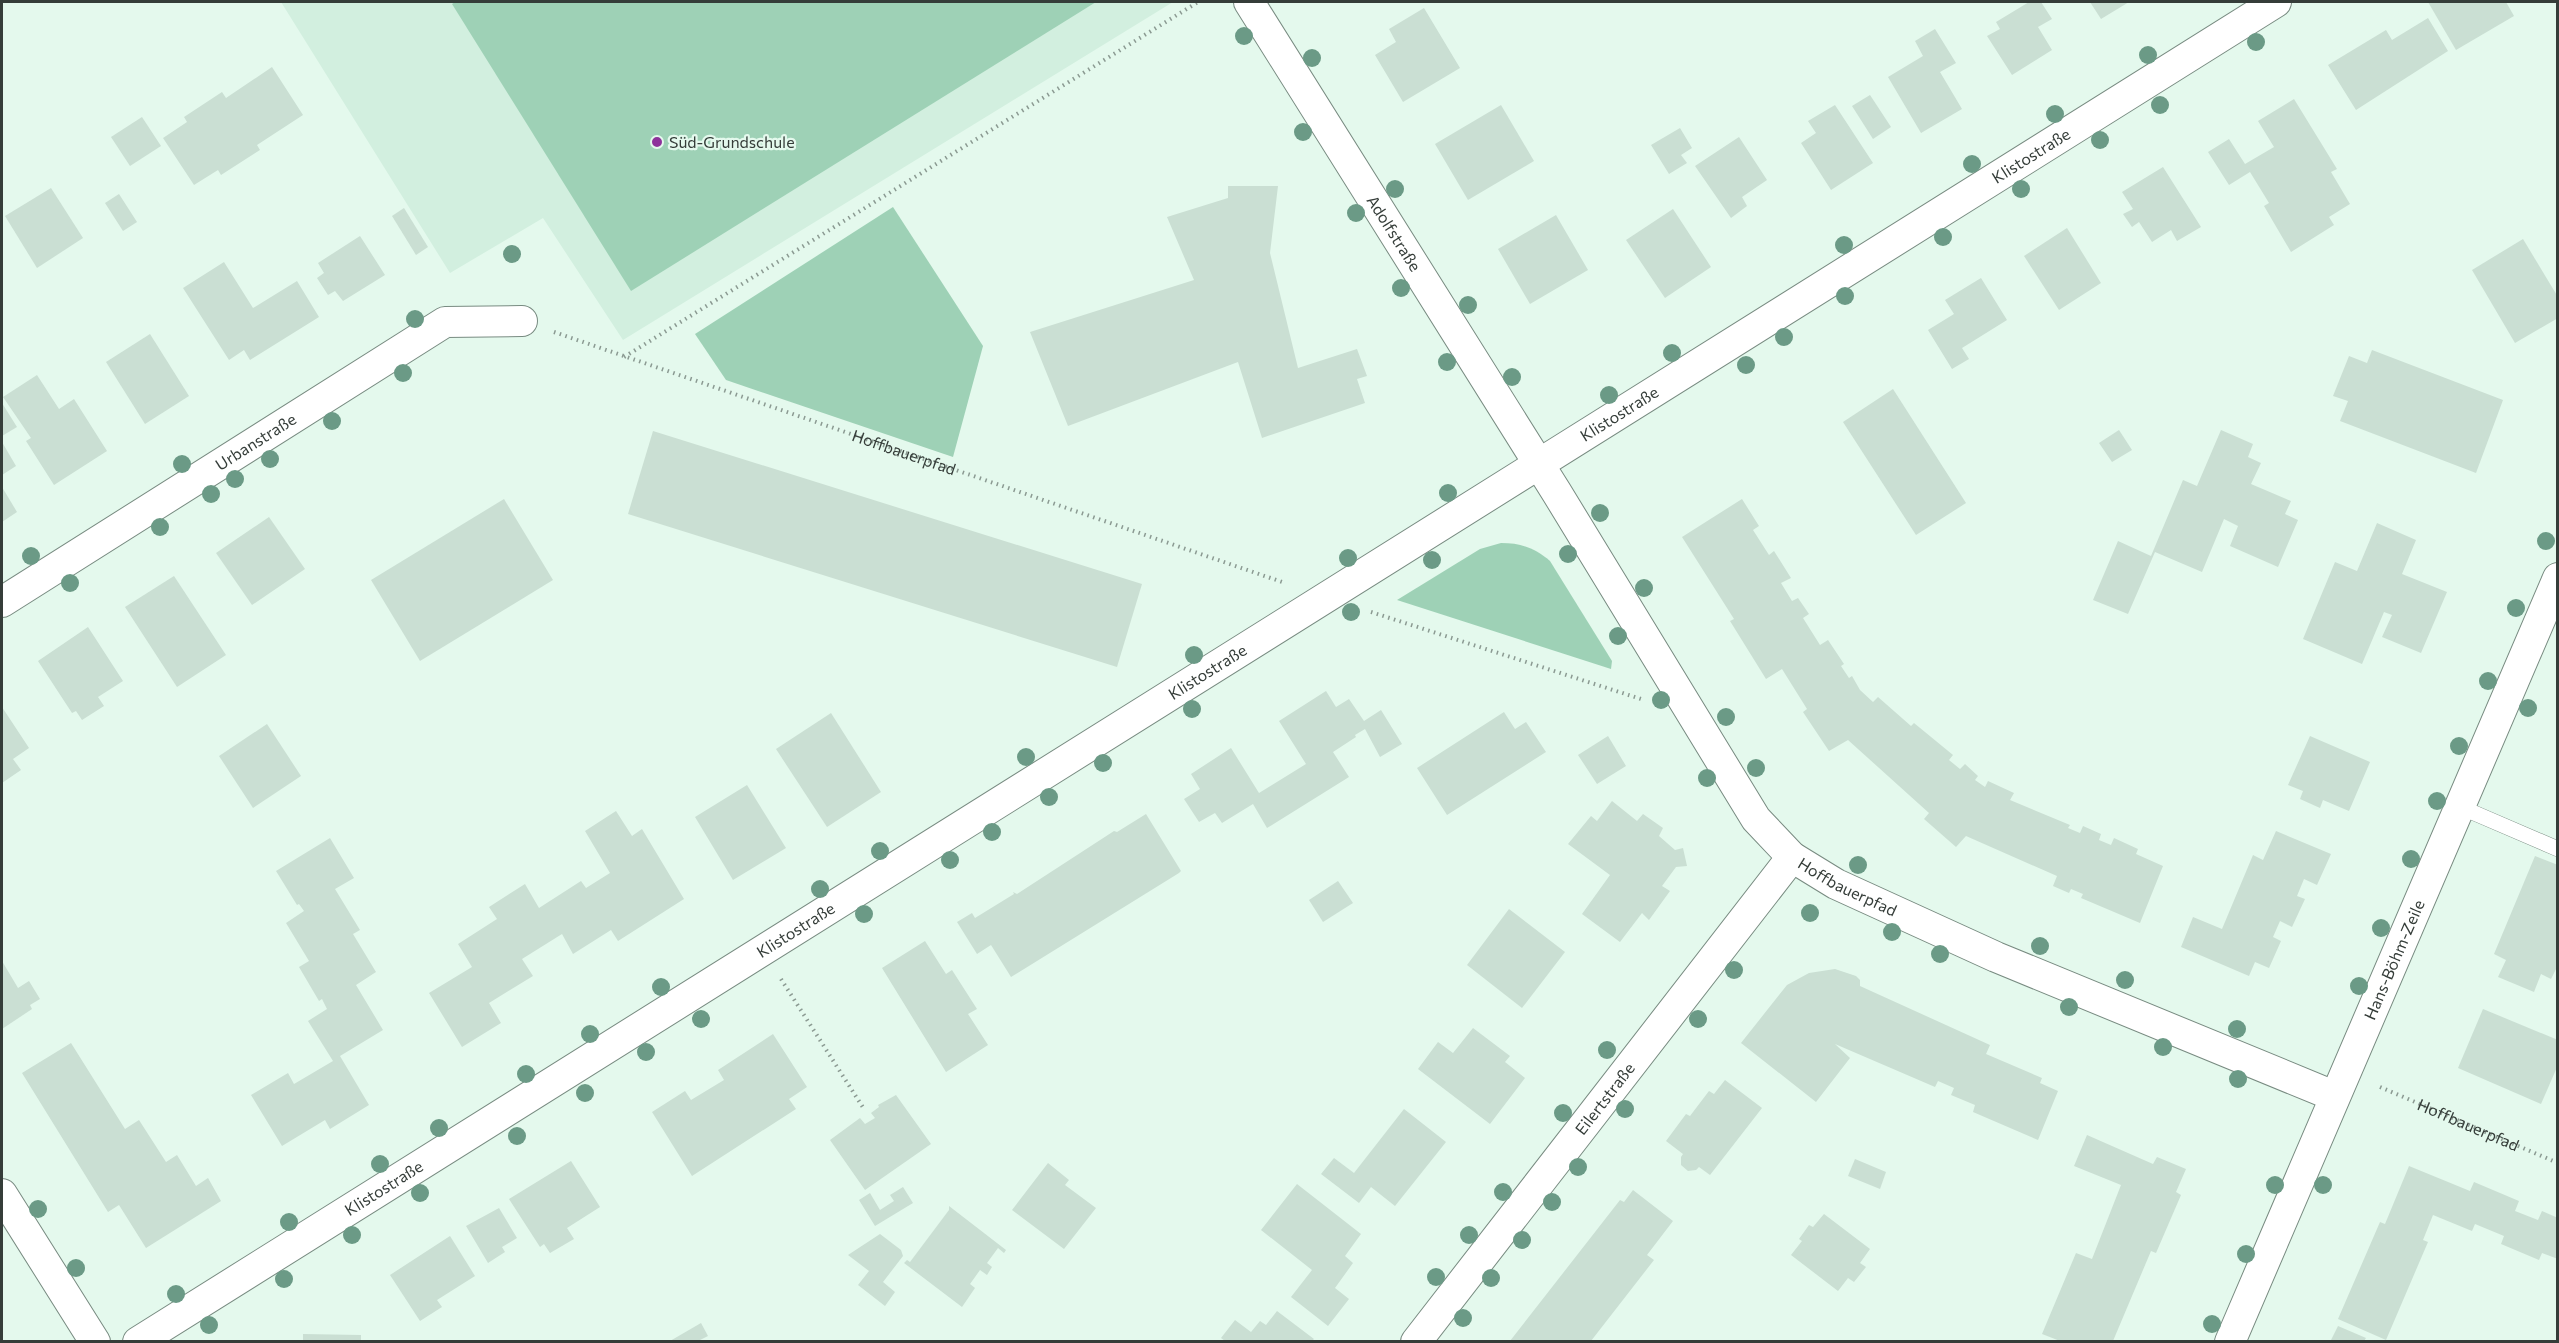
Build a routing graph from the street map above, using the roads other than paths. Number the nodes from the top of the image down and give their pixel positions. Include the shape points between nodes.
1 (1249, 2) edge
2 (2276, 2) edge
3 (522, 321) road end
4 (1539, 464) junction
5 (2558, 578) edge
6 (2, 602) edge
7 (2458, 806) junction
8 (2558, 849) edge
9 (1792, 857) junction
10 (2334, 1096) junction
11 (2, 1194) edge
12 (95, 1341) edge
13 (138, 1341) edge
14 (1416, 1341) edge
15 (2230, 1341) edge

1 - 4 street, Adolfstraße
2 - 4 street, Klistostraße
3 - 6 street, Urbanstraße via 445,322
4 - 9 street, Hoffbauerpfad via 1756,819
4 - 13 street, Klistostraße
5 - 7 street, Hans-Böhm-Zeile
7 - 8 lane
7 - 10 street, Hans-Böhm-Zeile
9 - 10 street, Hoffbauerpfad via 1836,884 1996,957
9 - 14 street, Eilertstraße
10 - 15 street, Hans-Böhm-Zeile
11 - 12 street

